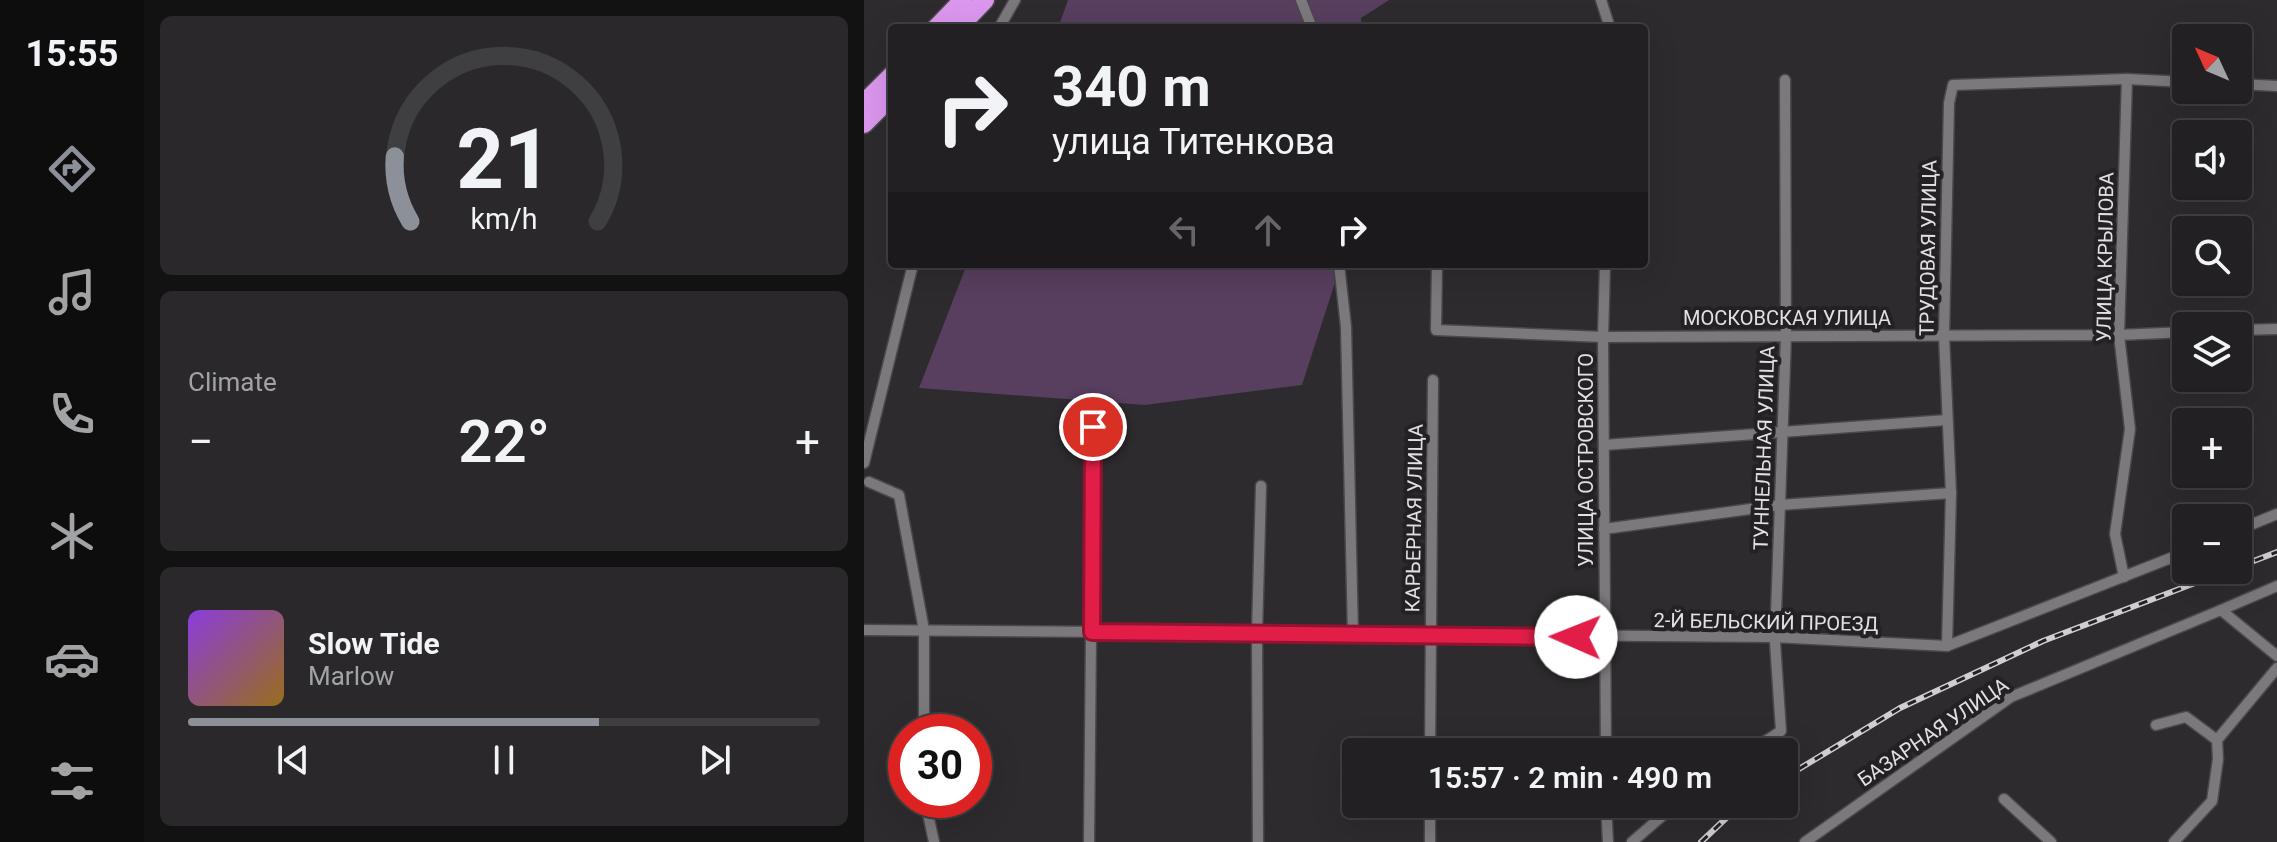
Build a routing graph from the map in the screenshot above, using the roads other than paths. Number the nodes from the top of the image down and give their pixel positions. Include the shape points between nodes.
1 (963, 0) edge
2 (985, 0) edge
3 (1015, 0) edge
4 (1301, 0) edge
5 (1601, 0) edge
6 (940, 24) edge
7 (962, 24) edge
8 (1001, 24) edge
9 (1310, 24) edge
10 (1609, 24) edge
11 (888, 79) edge
12 (2127, 79) junction
13 (1785, 80) dead end
14 (2172, 81) edge
15 (2252, 85) edge
16 (2277, 86) edge
17 (888, 100) edge
18 (864, 103) edge
19 (864, 124) edge
20 (912, 268) edge
21 (1339, 268) edge
22 (1437, 268) edge
23 (1605, 268) edge
24 (2277, 329) edge
25 (2252, 330) edge
26 (2172, 333) edge
27 (2119, 335) junction
28 (1786, 336) junction
29 (1944, 336) junction
30 (1603, 337) junction
31 (1433, 380) dead end
32 (1947, 420) junction
33 (1093, 427) dead end
34 (1783, 431) junction
35 (1604, 445) junction
36 (864, 463) edge
37 (869, 482) dead end
38 (1261, 486) dead end
39 (1951, 493) junction
40 (1780, 505) junction
41 (2277, 514) edge
42 (2252, 524) edge
43 (1604, 529) junction
44 (2172, 558) edge
45 (2124, 577) junction
46 (2277, 586) edge
47 (2221, 610) junction
48 (864, 630) edge
49 (924, 630) junction
50 (1092, 632) junction
51 (1257, 634) junction
52 (1353, 635) junction
53 (1431, 635) junction
54 (1605, 637) junction
55 (1775, 637) junction
56 (1947, 646) junction
57 (2277, 656) edge
58 (2277, 668) edge
59 (924, 714) edge
60 (2156, 725) dead end
61 (1430, 738) edge
62 (1606, 738) edge
63 (1770, 738) edge
64 (2217, 740) junction
65 (2004, 799) dead end
66 (929, 818) edge
67 (1430, 818) edge
68 (1607, 818) edge
69 (1660, 818) edge
70 (934, 842) edge
71 (1089, 842) edge
72 (1258, 842) edge
73 (1430, 842) edge
74 (1608, 842) edge
75 (1632, 842) edge
76 (1805, 842) edge
77 (2051, 842) edge
78 (2174, 842) edge

1 - 6 highway
2 - 7 highway
3 - 8 street
4 - 9 street
5 - 10 street
11 - 18 highway
12 - 14 street, ТРУДОВАЯ УЛИЦА
12 - 27 street, УЛИЦА КРЫЛОВА
12 - 29 street, ТРУДОВАЯ УЛИЦА via 1953,85
13 - 28 street, ТУННЕЛЬНАЯ УЛИЦА
15 - 16 street
17 - 19 highway
20 - 36 street
21 - 52 street via 1346,327
22 - 30 street, МОСКОВСКАЯ УЛИЦА via 1436,330
23 - 30 street, УЛИЦА ОСТРОВСКОГО
24 - 25 street
26 - 27 street, МОСКОВСКАЯ УЛИЦА
27 - 29 street, МОСКОВСКАЯ УЛИЦА
27 - 45 street, УЛИЦА КРЫЛОВА via 2130,429 2115,534
28 - 29 street, МОСКОВСКАЯ УЛИЦА
28 - 30 street, МОСКОВСКАЯ УЛИЦА
28 - 34 street, ТУННЕЛЬНАЯ УЛИЦА
29 - 32 street, ТРУДОВАЯ УЛИЦА
30 - 35 street, УЛИЦА ОСТРОВСКОГО
31 - 53 street, КАРЬЕРНАЯ УЛИЦА
32 - 34 street
32 - 39 street, ТРУДОВАЯ УЛИЦА
33 - 50 street
34 - 35 street
34 - 40 street, ТУННЕЛЬНАЯ УЛИЦА
35 - 43 street, УЛИЦА ОСТРОВСКОГО
37 - 49 street via 899,495
38 - 51 street
39 - 40 street
39 - 56 street, ТРУДОВАЯ УЛИЦА
40 - 43 street
40 - 55 street, ТУННЕЛЬНАЯ УЛИЦА
41 - 42 street
43 - 54 street, УЛИЦА ОСТРОВСКОГО
44 - 45 street
45 - 56 street
46 - 47 street, БАЗАРНАЯ УЛИЦА
47 - 57 street
47 - 76 street, БАЗАРНАЯ УЛИЦА via 2011,697
48 - 49 street, 2-Й БЕЛЬСКИЙ ПРОЕЗД
49 - 50 street, 2-Й БЕЛЬСКИЙ ПРОЕЗД
49 - 59 street
50 - 51 street, 2-Й БЕЛЬСКИЙ ПРОЕЗД
50 - 71 street
51 - 52 street, 2-Й БЕЛЬСКИЙ ПРОЕЗД
51 - 72 street
52 - 53 street, 2-Й БЕЛЬСКИЙ ПРОЕЗД
53 - 54 street, 2-Й БЕЛЬСКИЙ ПРОЕЗД
53 - 61 street, КАРЬЕРНАЯ УЛИЦА
54 - 55 street, 2-Й БЕЛЬСКИЙ ПРОЕЗД
54 - 62 street, УЛИЦА ОСТРОВСКОГО
55 - 56 street, 2-Й БЕЛЬСКИЙ ПРОЕЗД
55 - 63 street, ТУННЕЛЬНАЯ УЛИЦА via 1781,731
58 - 64 street
60 - 64 street via 2186,717
64 - 78 street via 2212,801
65 - 77 street
66 - 70 street
67 - 73 street
68 - 74 street
69 - 75 street

